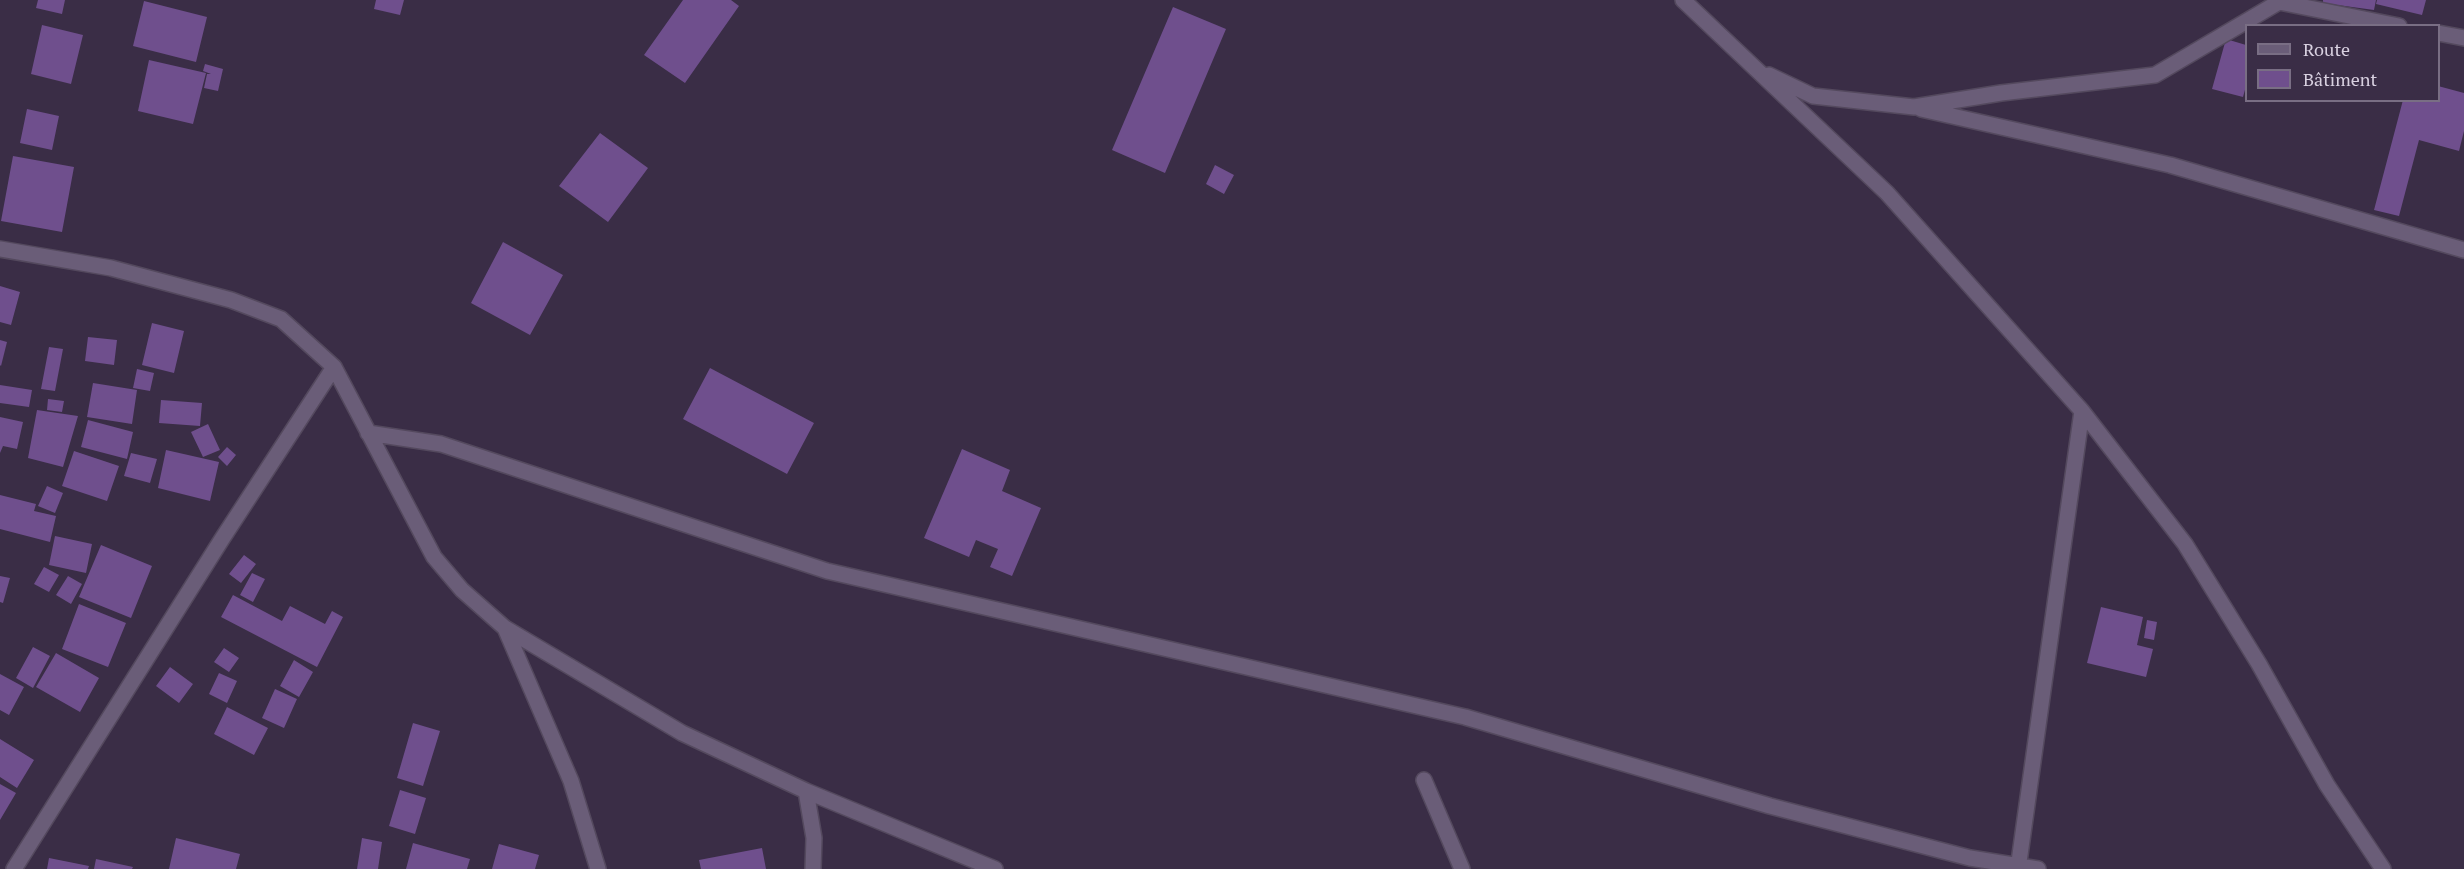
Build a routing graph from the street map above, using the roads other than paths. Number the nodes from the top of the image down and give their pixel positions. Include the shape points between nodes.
1 (1683, 0) edge
2 (2389, 24) edge
3 (2440, 33) edge
4 (2464, 38) edge
5 (1755, 68) junction
6 (1914, 107) junction
7 (0, 249) edge
8 (2464, 249) edge
9 (334, 367) junction
10 (2082, 411) junction
11 (368, 433) junction
12 (505, 628) junction
13 (1425, 780) dead end
14 (806, 791) junction
15 (2019, 867) edge
16 (14, 869) edge
17 (598, 869) edge
18 (813, 869) edge
19 (995, 869) edge
20 (1462, 869) edge
21 (2038, 869) edge
22 (2383, 869) edge

1 - 5 street
2 - 6 street via 2279,2 2155,75
3 - 4 street
5 - 6 street via 1813,96
5 - 10 street via 1887,193
6 - 8 street via 2170,165
7 - 9 street via 111,268 231,300 280,319
9 - 11 street
9 - 16 street
10 - 15 street
10 - 22 street via 2186,544 2327,785
11 - 12 street via 434,557 462,590
11 - 15 street via 441,444 827,571 1465,717 1770,806
12 - 14 street via 682,733
12 - 17 street via 571,782
13 - 20 street
14 - 18 street via 814,838
14 - 19 street
15 - 21 street

